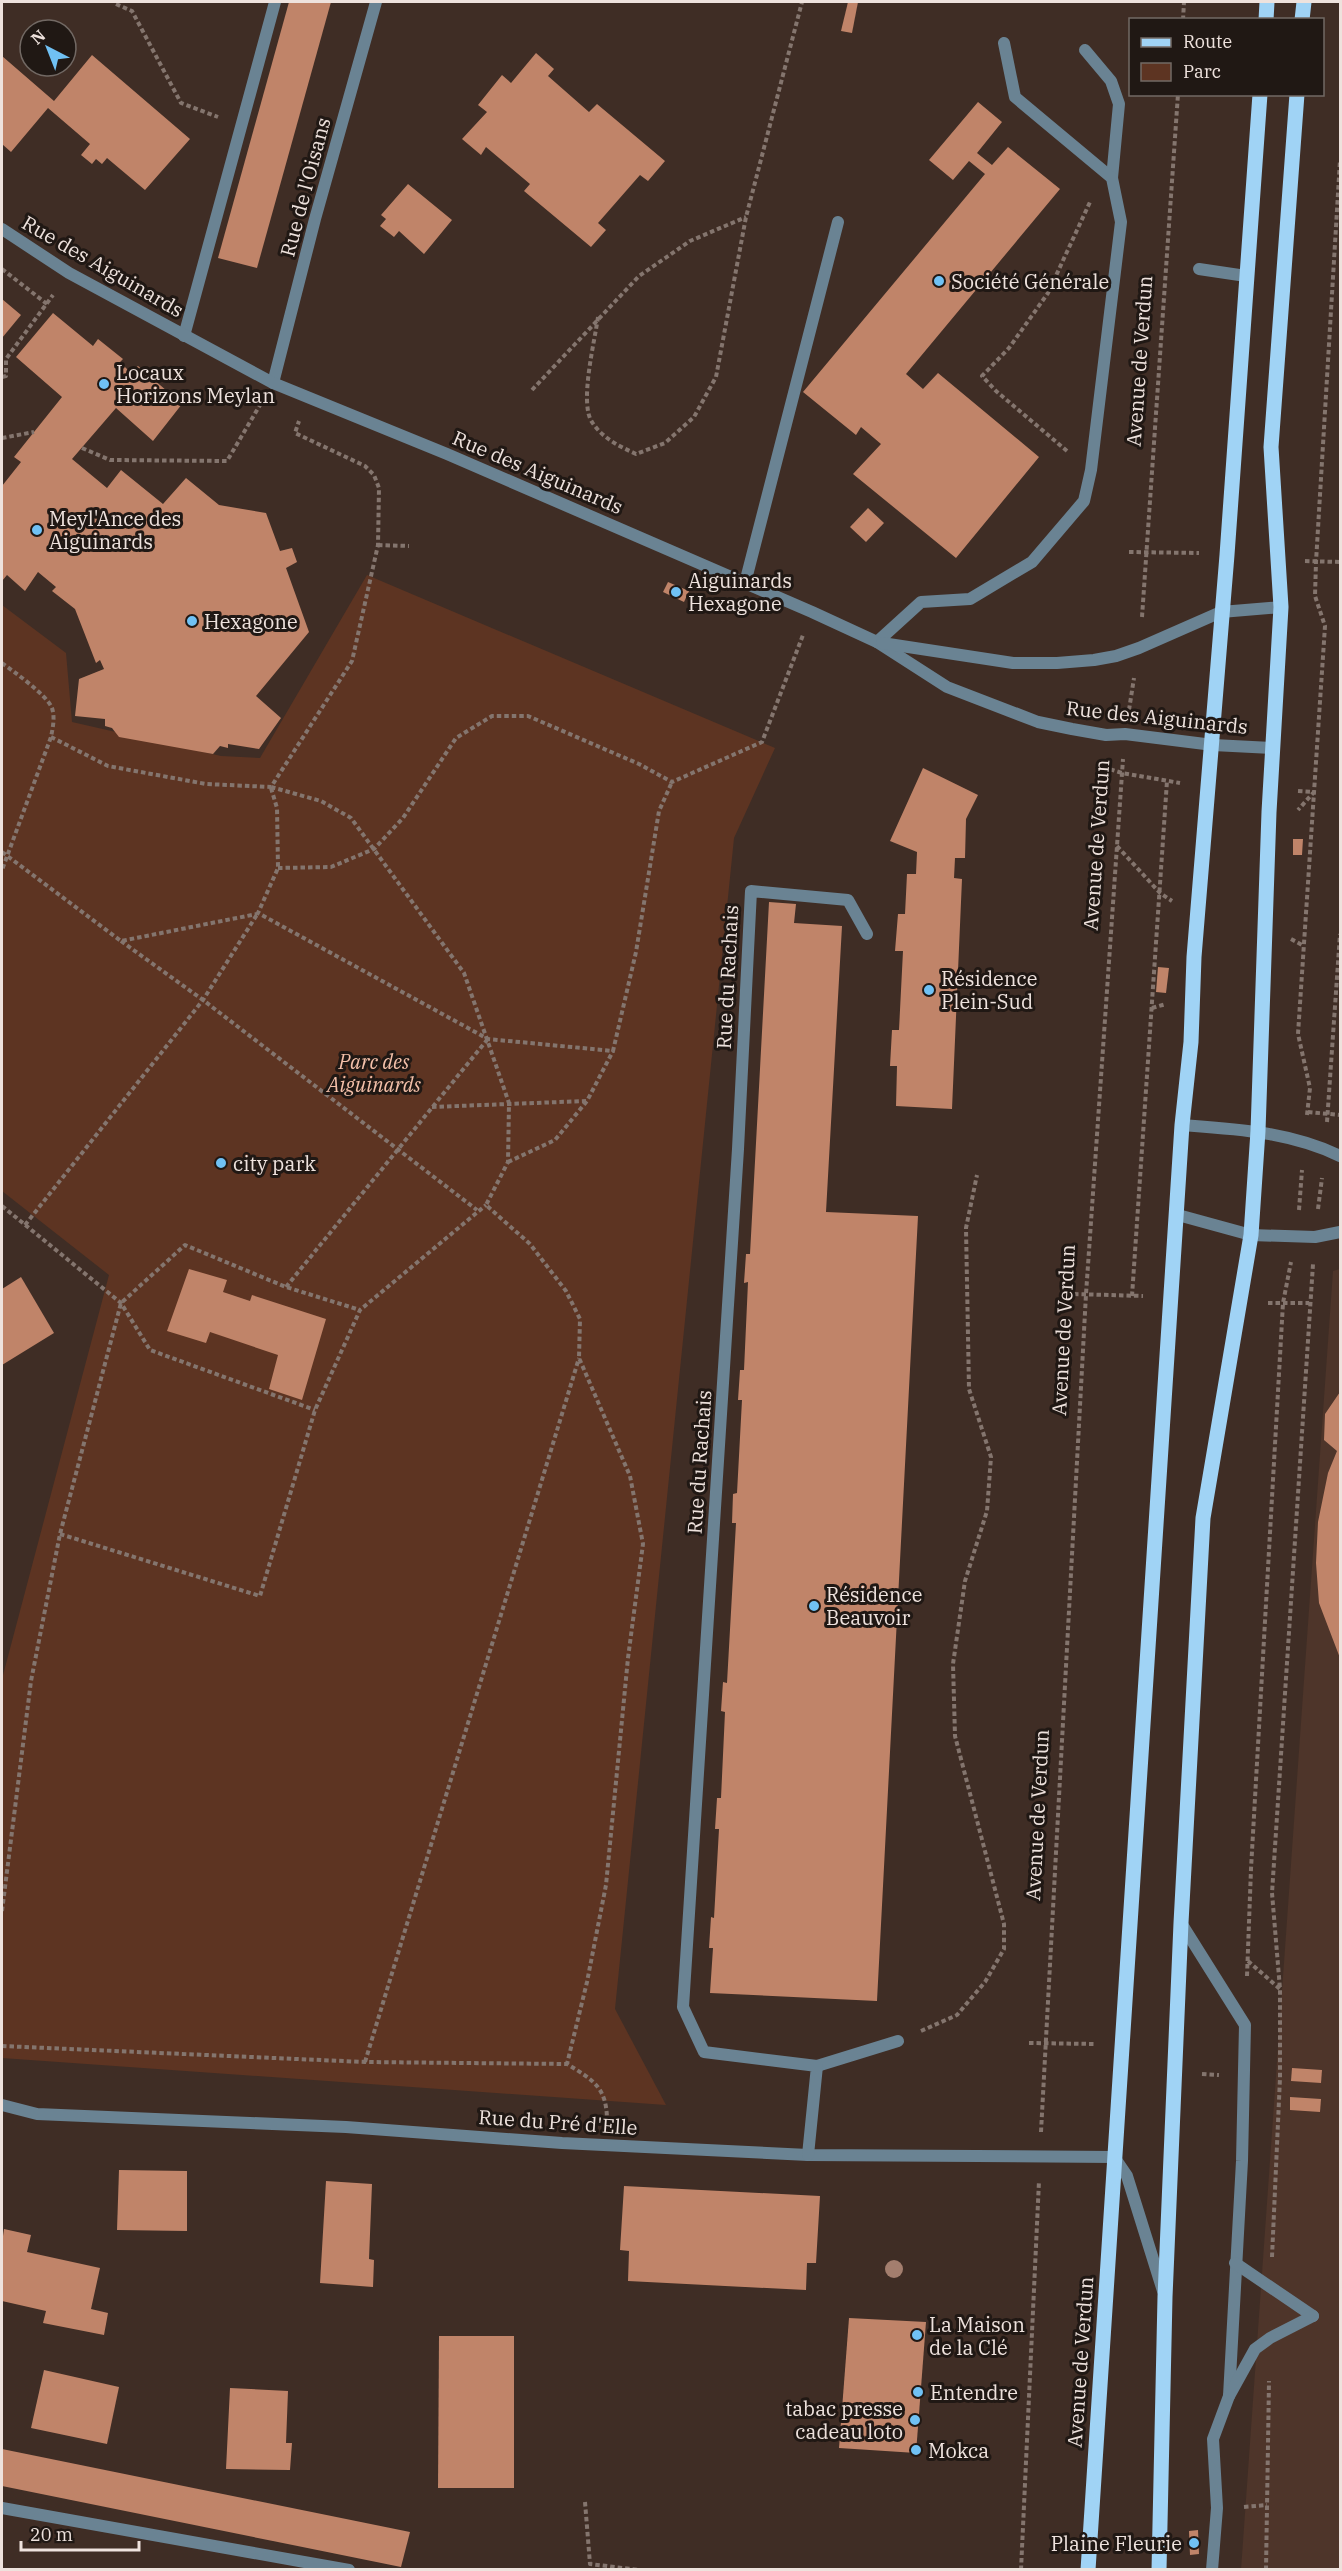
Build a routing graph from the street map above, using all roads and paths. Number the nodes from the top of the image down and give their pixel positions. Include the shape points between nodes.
1 (275, 2) edge
2 (376, 2) edge
3 (802, 2) edge
4 (1184, 2) edge
5 (1267, 2) edge
6 (1304, 2) edge
7 (116, 4) dead end
8 (1183, 18) edge
9 (1266, 18) edge
10 (1302, 18) edge
11 (1004, 43) dead end
12 (1085, 50) dead end
13 (1178, 96) edge
14 (1260, 96) edge
15 (1297, 96) edge
16 (192, 109) dead end
17 (1341, 160) edge
18 (1112, 177) junction
19 (746, 217) junction
20 (838, 222) dead end
21 (2, 229) edge
22 (2, 269) edge
23 (1199, 269) dead end
24 (1246, 276) junction
25 (52, 296) dead end
26 (47, 304) junction
27 (598, 317) junction
28 (184, 336) junction
29 (2, 377) edge
30 (273, 382) junction
31 (532, 390) dead end
32 (309, 397) junction
33 (34, 432) dead end
34 (2, 438) edge
35 (82, 447) dead end
36 (1091, 470) junction
37 (378, 545) junction
38 (409, 546) dead end
39 (1148, 551) junction
40 (1130, 552) dead end
41 (745, 583) junction
42 (1281, 607) junction
43 (812, 612) junction
44 (1221, 612) junction
45 (877, 642) junction
46 (1139, 648) junction
47 (2, 663) edge
48 (1125, 734) junction
49 (51, 737) junction
50 (1213, 744) junction
51 (1272, 748) junction
52 (1167, 781) dead end
53 (672, 782) junction
54 (271, 787) junction
55 (1118, 846) junction
56 (374, 849) junction
57 (2, 852) edge
58 (6, 856) junction
59 (278, 867) junction
60 (2, 870) edge
61 (1160, 893) junction
62 (258, 914) junction
63 (867, 934) dead end
64 (1341, 934) edge
65 (121, 941) junction
66 (203, 1000) junction
67 (488, 1039) junction
68 (613, 1051) junction
69 (587, 1101) junction
70 (509, 1103) junction
71 (431, 1107) junction
72 (1308, 1112) junction
73 (1328, 1114) junction
74 (1341, 1114) edge
75 (1182, 1125) junction
76 (1258, 1131) junction
77 (1305, 1141) junction
78 (397, 1149) junction
79 (1325, 1149) junction
80 (1341, 1156) edge
81 (508, 1162) junction
82 (977, 1175) dead end
83 (486, 1204) junction
84 (2, 1206) edge
85 (477, 1210) junction
86 (1178, 1215) junction
87 (25, 1225) junction
88 (1341, 1232) edge
89 (1251, 1235) junction
90 (1296, 1236) junction
91 (1315, 1237) junction
92 (286, 1287) junction
93 (1132, 1296) dead end
94 (121, 1303) junction
95 (360, 1310) junction
96 (579, 1358) junction
97 (315, 1410) junction
98 (60, 1534) junction
99 (2, 1911) edge
100 (1181, 1923) junction
101 (1247, 1961) junction
102 (1247, 1977) dead end
103 (1280, 1989) junction
104 (898, 2041) joint
105 (2, 2046) edge
106 (365, 2062) junction
107 (567, 2064) junction
108 (818, 2066) junction
109 (1280, 2078) dead end
110 (2, 2105) edge
111 (607, 2144) junction
112 (808, 2155) junction
113 (1040, 2157) junction
114 (1114, 2157) junction
115 (1235, 2263) junction
116 (1165, 2297) junction
117 (1229, 2396) junction
118 (585, 2502) dead end
119 (2, 2508) edge
120 (590, 2564) junction
121 (349, 2570) edge
122 (590, 2570) edge
123 (639, 2570) edge
124 (1021, 2570) edge
125 (1089, 2570) edge
126 (1159, 2570) edge
127 (1212, 2570) edge

1 - 28 street, Rue des Aiguinards
2 - 30 street, Rue de l'Oisans
3 - 19 path
4 - 8 path
5 - 9 main road
6 - 10 main road
7 - 16 path via 132,11 181,103
11 - 18 street via 1015,97
12 - 18 street via 1111,81 1119,104
13 - 39 path, Avenue de Verdun
14 - 24 main road, Avenue de Verdun
15 - 42 main road via 1271,447
17 - 72 path via 1316,562 1315,596 1325,626 1298,1034 1311,1088
18 - 36 street via 1121,222
18 - 36 path via 1091,198 1048,293 1009,348 982,376
19 - 27 path via 681,247 639,276
19 - 27 path via 716,377 694,417 665,443 636,454 611,442 590,421 586,393
20 - 41 street
21 - 28 street, Rue des Aiguinards via 69,273
22 - 26 path
23 - 24 street
24 - 44 main road, Avenue de Verdun
25 - 26 path
26 - 29 path via 6,359 6,376
27 - 31 path
28 - 30 street, Rue des Aiguinards
30 - 32 street, Rue des Aiguinards
30 - 35 path via 227,461 110,460
32 - 37 path via 295,433 365,466 374,475 379,489
32 - 41 street, Rue des Aiguinards
33 - 34 path
36 - 45 street via 1084,501 1032,562 970,599 921,602
37 - 38 path
37 - 54 path via 352,661
39 - 40 path
39 - 46 path, Avenue de Verdun
41 - 43 street, Rue des Aiguinards
42 - 44 street, Rue des Aiguinards
42 - 51 main road
43 - 45 street, Rue des Aiguinards
43 - 53 path via 762,742
44 - 46 street, Rue des Aiguinards
44 - 50 main road, Avenue de Verdun
45 - 46 street, Rue des Aiguinards via 1012,663 1094,660
45 - 48 street, Rue des Aiguinards via 947,687 992,705 1054,726 1106,735
46 - 48 path, Avenue de Verdun
47 - 49 path via 52,708
48 - 50 street, Rue des Aiguinards
48 - 55 path, Avenue de Verdun
49 - 54 path via 108,766 206,784
49 - 58 path
50 - 51 street, Rue des Aiguinards
50 - 75 main road, Avenue de Verdun
51 - 76 main road
52 - 61 path
53 - 56 path via 528,716 492,716 456,738 403,818
53 - 68 path via 660,811 636,952
54 - 56 path via 321,801 351,818
54 - 59 path via 277,808
55 - 61 path
55 - 113 path, Avenue de Verdun via 1086,1294
56 - 59 path via 331,867
56 - 67 path via 464,973
57 - 58 path
58 - 60 path
58 - 65 path
59 - 62 path
61 - 93 path
62 - 65 path
62 - 66 path
62 - 67 path
63 - 108 street, Rue du Rachais via 848,900 751,891 683,2007 704,2052
64 - 73 path
65 - 66 path
66 - 78 path
66 - 87 path
67 - 68 path
67 - 70 path
67 - 71 path
68 - 69 path
69 - 70 path
69 - 81 path via 555,1140
70 - 71 path
70 - 81 path
71 - 78 path
72 - 73 path
72 - 77 path
73 - 74 path
73 - 79 path
75 - 76 street
75 - 86 main road, Avenue de Verdun
76 - 77 street
76 - 89 main road
77 - 79 street
77 - 90 path
78 - 85 path
78 - 92 path
79 - 80 street
79 - 91 path
81 - 83 path
82 - 104 path via 966,1228 969,1389 991,1457 987,1511 965,1581 953,1664 955,1736 1005,1924 1004,1949 985,1982 957,2015
83 - 85 path
83 - 96 path via 530,1244 566,1291 580,1319
84 - 87 path
85 - 95 path
86 - 89 street
86 - 114 main road, Avenue de Verdun
87 - 94 path
88 - 91 street
89 - 90 street
89 - 100 main road via 1203,1518
90 - 91 street
90 - 101 path via 1283,1304
91 - 103 path via 1272,1893
92 - 94 path via 185,1245
92 - 95 path
94 - 97 path via 150,1350
94 - 98 path
95 - 97 path
96 - 106 path
96 - 107 path via 630,1476 643,1544 606,1885
97 - 98 path via 260,1596
98 - 99 path via 31,1680
100 - 115 street via 1245,2025
100 - 116 main road
101 - 102 path
101 - 103 path
103 - 109 path
104 - 108 street, Rue du Rachais
105 - 106 path
106 - 107 path
107 - 111 path via 594,2080 603,2092
108 - 112 street
110 - 111 street, Rue du Pré d'Elle via 37,2114 345,2127
111 - 112 street, Rue du Pré d'Elle
112 - 113 street, Rue du Pré d'Elle
113 - 114 street, Rue du Pré d'Elle
113 - 124 path, Avenue de Verdun
114 - 116 street via 1127,2176
114 - 125 main road, Avenue de Verdun
115 - 117 street
115 - 117 street via 1313,2316 1255,2349
116 - 126 main road
117 - 127 street via 1213,2439 1217,2508
118 - 120 path
119 - 121 street
120 - 122 path
120 - 123 path

